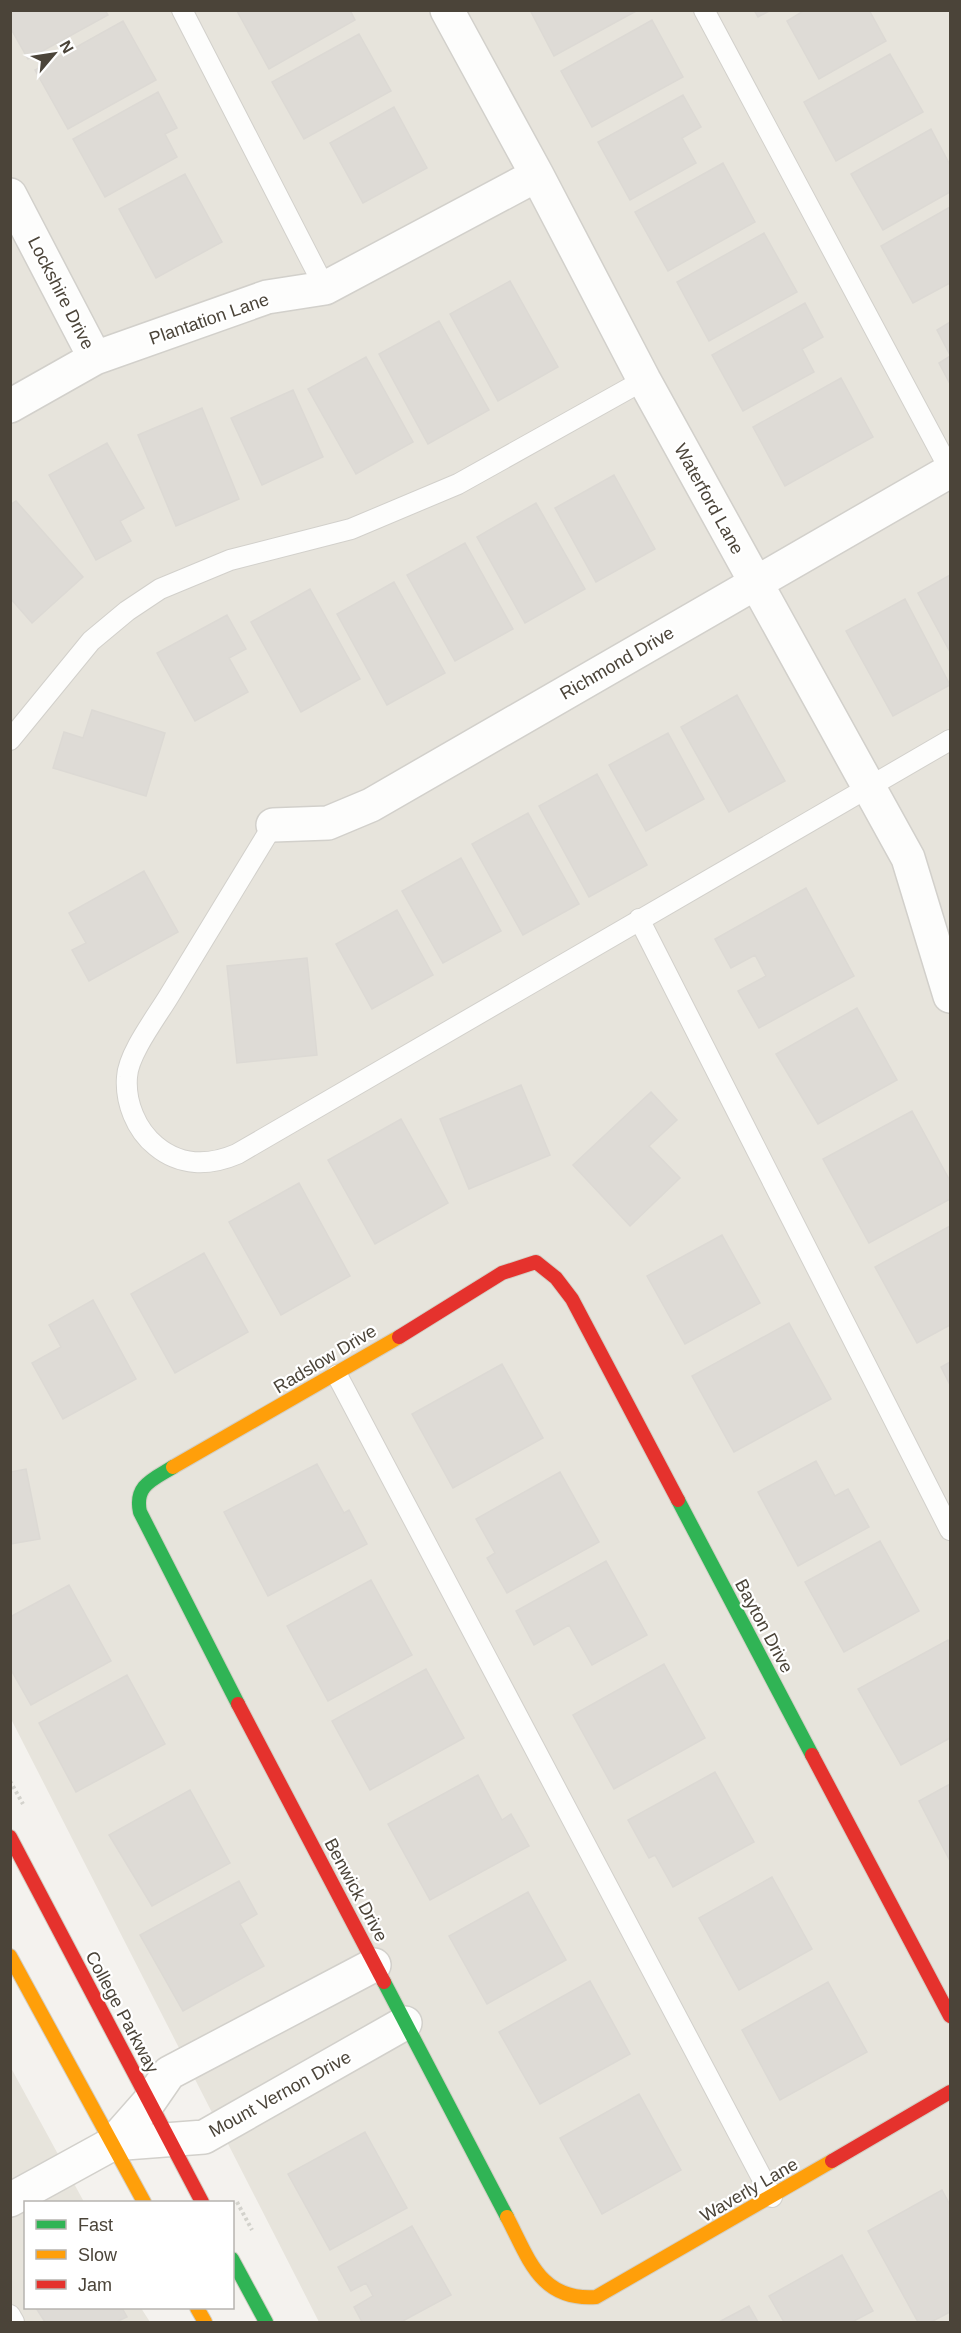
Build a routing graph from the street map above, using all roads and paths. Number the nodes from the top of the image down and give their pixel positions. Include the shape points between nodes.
1 (182, 10) edge
2 (447, 10) edge
3 (704, 10) edge
4 (537, 174) junction
5 (10, 195) edge
6 (326, 288) junction
7 (95, 358) junction
8 (644, 380) junction
9 (10, 406) edge
10 (951, 471) edge
11 (755, 583) junction
12 (10, 740) edge
13 (951, 740) edge
14 (869, 786) junction
15 (273, 825) joint
16 (639, 919) junction
17 (951, 996) edge
18 (536, 1262) joint
19 (337, 1375) junction
20 (138, 1494) joint
21 (951, 1530) edge
22 (10, 1837) edge
23 (10, 1956) edge
24 (374, 1965) junction
25 (951, 2016) edge
26 (405, 2023) junction
27 (951, 2092) edge
28 (149, 2102) junction
29 (169, 2140) junction
30 (112, 2144) junction
31 (772, 2198) junction
32 (10, 2200) edge
33 (143, 2201) edge
34 (201, 2201) edge
35 (234, 2263) edge
36 (559, 2292) joint
37 (10, 2315) edge
38 (14, 2322) edge
39 (266, 2322) edge

1 - 6 lane
2 - 4 street, Waterford Lane
3 - 10 lane
4 - 6 street, Plantation Lane
4 - 8 street, Waterford Lane
5 - 7 street, Lockshire Drive
6 - 7 street, Plantation Lane via 267,297
7 - 9 street, Plantation Lane
8 - 11 street, Waterford Lane
8 - 12 lane via 458,484 351,530 230,560 160,589 91,641
10 - 11 street, Richmond Drive
11 - 14 street, Waterford Lane
11 - 15 street, Richmond Drive via 371,805 328,822
13 - 14 lane
14 - 16 lane
14 - 17 street, Waterford Lane via 908,858
15 - 16 lane via 129,1067 129,1101 144,1132 164,1152 188,1162 200,1164 237,1154
16 - 21 lane
18 - 19 street, Radslow Drive via 502,1273
18 - 25 street, Bayton Drive via 550,1270 572,1300
19 - 20 street, Radslow Drive via 151,1479
19 - 31 lane
20 - 24 street, Benwick Drive via 147,1528
22 - 28 street, College Parkway
23 - 30 street
24 - 26 street, Benwick Drive
24 - 28 street, Mount Vernon Drive via 169,2073
26 - 29 street, Mount Vernon Drive via 204,2137
26 - 36 street, Benwick Drive via 536,2272 545,2284
27 - 31 street, Waverly Lane
28 - 29 street, College Parkway
28 - 30 street, Mount Vernon Drive
29 - 30 street, Mount Vernon Drive
29 - 34 street, College Parkway
30 - 32 street, Mount Vernon Drive
30 - 33 street
31 - 36 street, Waverly Lane via 596,2297
35 - 39 street
37 - 38 lane

